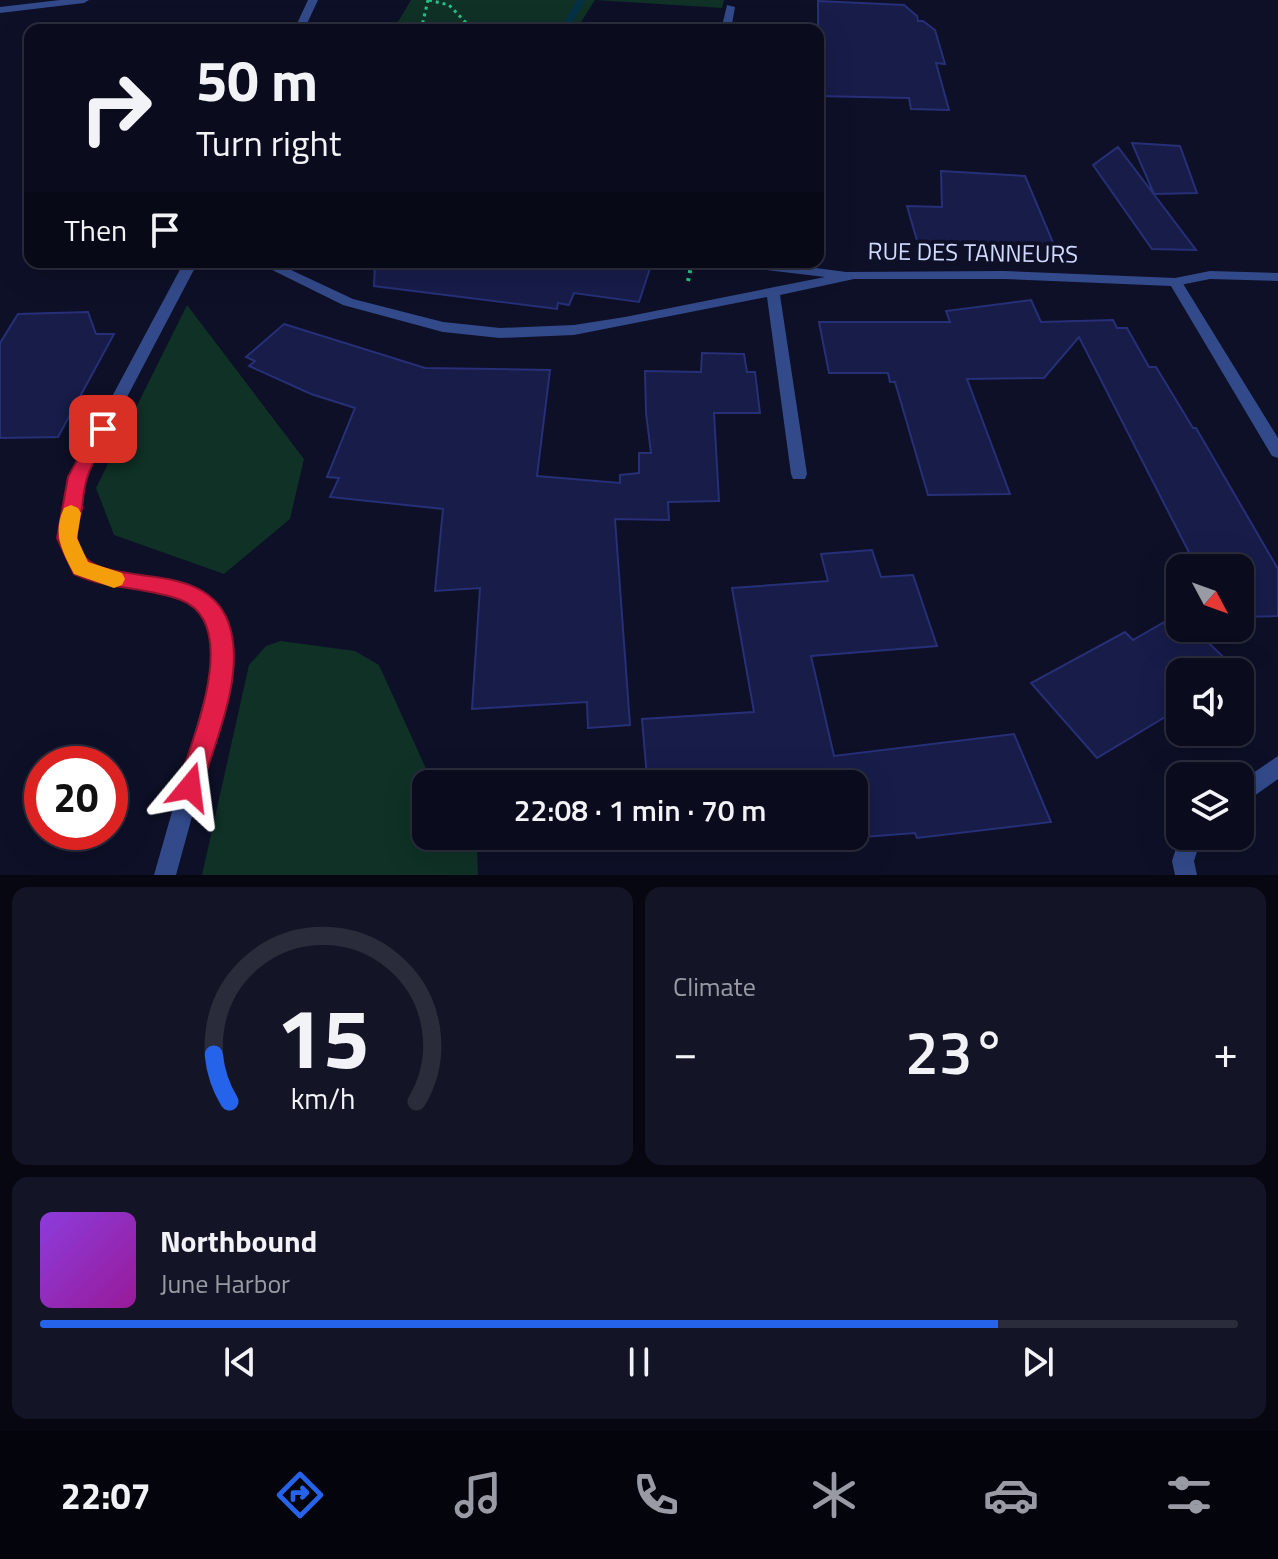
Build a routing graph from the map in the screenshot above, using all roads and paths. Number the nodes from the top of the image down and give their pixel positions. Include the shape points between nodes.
1 (84, 0) edge
2 (313, 0) edge
3 (429, 0) edge
4 (730, 7) dead end
5 (0, 10) edge
6 (302, 24) edge
7 (423, 24) edge
8 (467, 24) edge
9 (727, 24) edge
10 (188, 268) edge
11 (276, 268) edge
12 (691, 268) edge
13 (789, 268) edge
14 (690, 271) dead end
15 (854, 275) junction
16 (1278, 277) edge
17 (1175, 282) junction
18 (773, 294) junction
19 (1278, 452) edge
20 (799, 474) dead end
21 (1278, 766) edge
22 (1254, 784) edge
23 (1187, 850) edge
24 (165, 875) edge
25 (1186, 875) edge

1 - 5 street
2 - 6 street
3 - 7 path
3 - 8 path via 449,5
4 - 9 street
10 - 24 street via 77,477 67,538 81,568 99,577 183,591 203,601 221,633 223,662 216,695
11 - 18 street, RUE DES TANNEURS via 348,302 443,327 500,333 574,330
12 - 14 path
13 - 15 street
15 - 17 street, RUE DES TANNEURS
15 - 18 street, RUE DES TANNEURS
16 - 17 street, RUE DES TANNEURS via 1210,275
17 - 19 street
18 - 20 street
21 - 22 street
23 - 25 street

